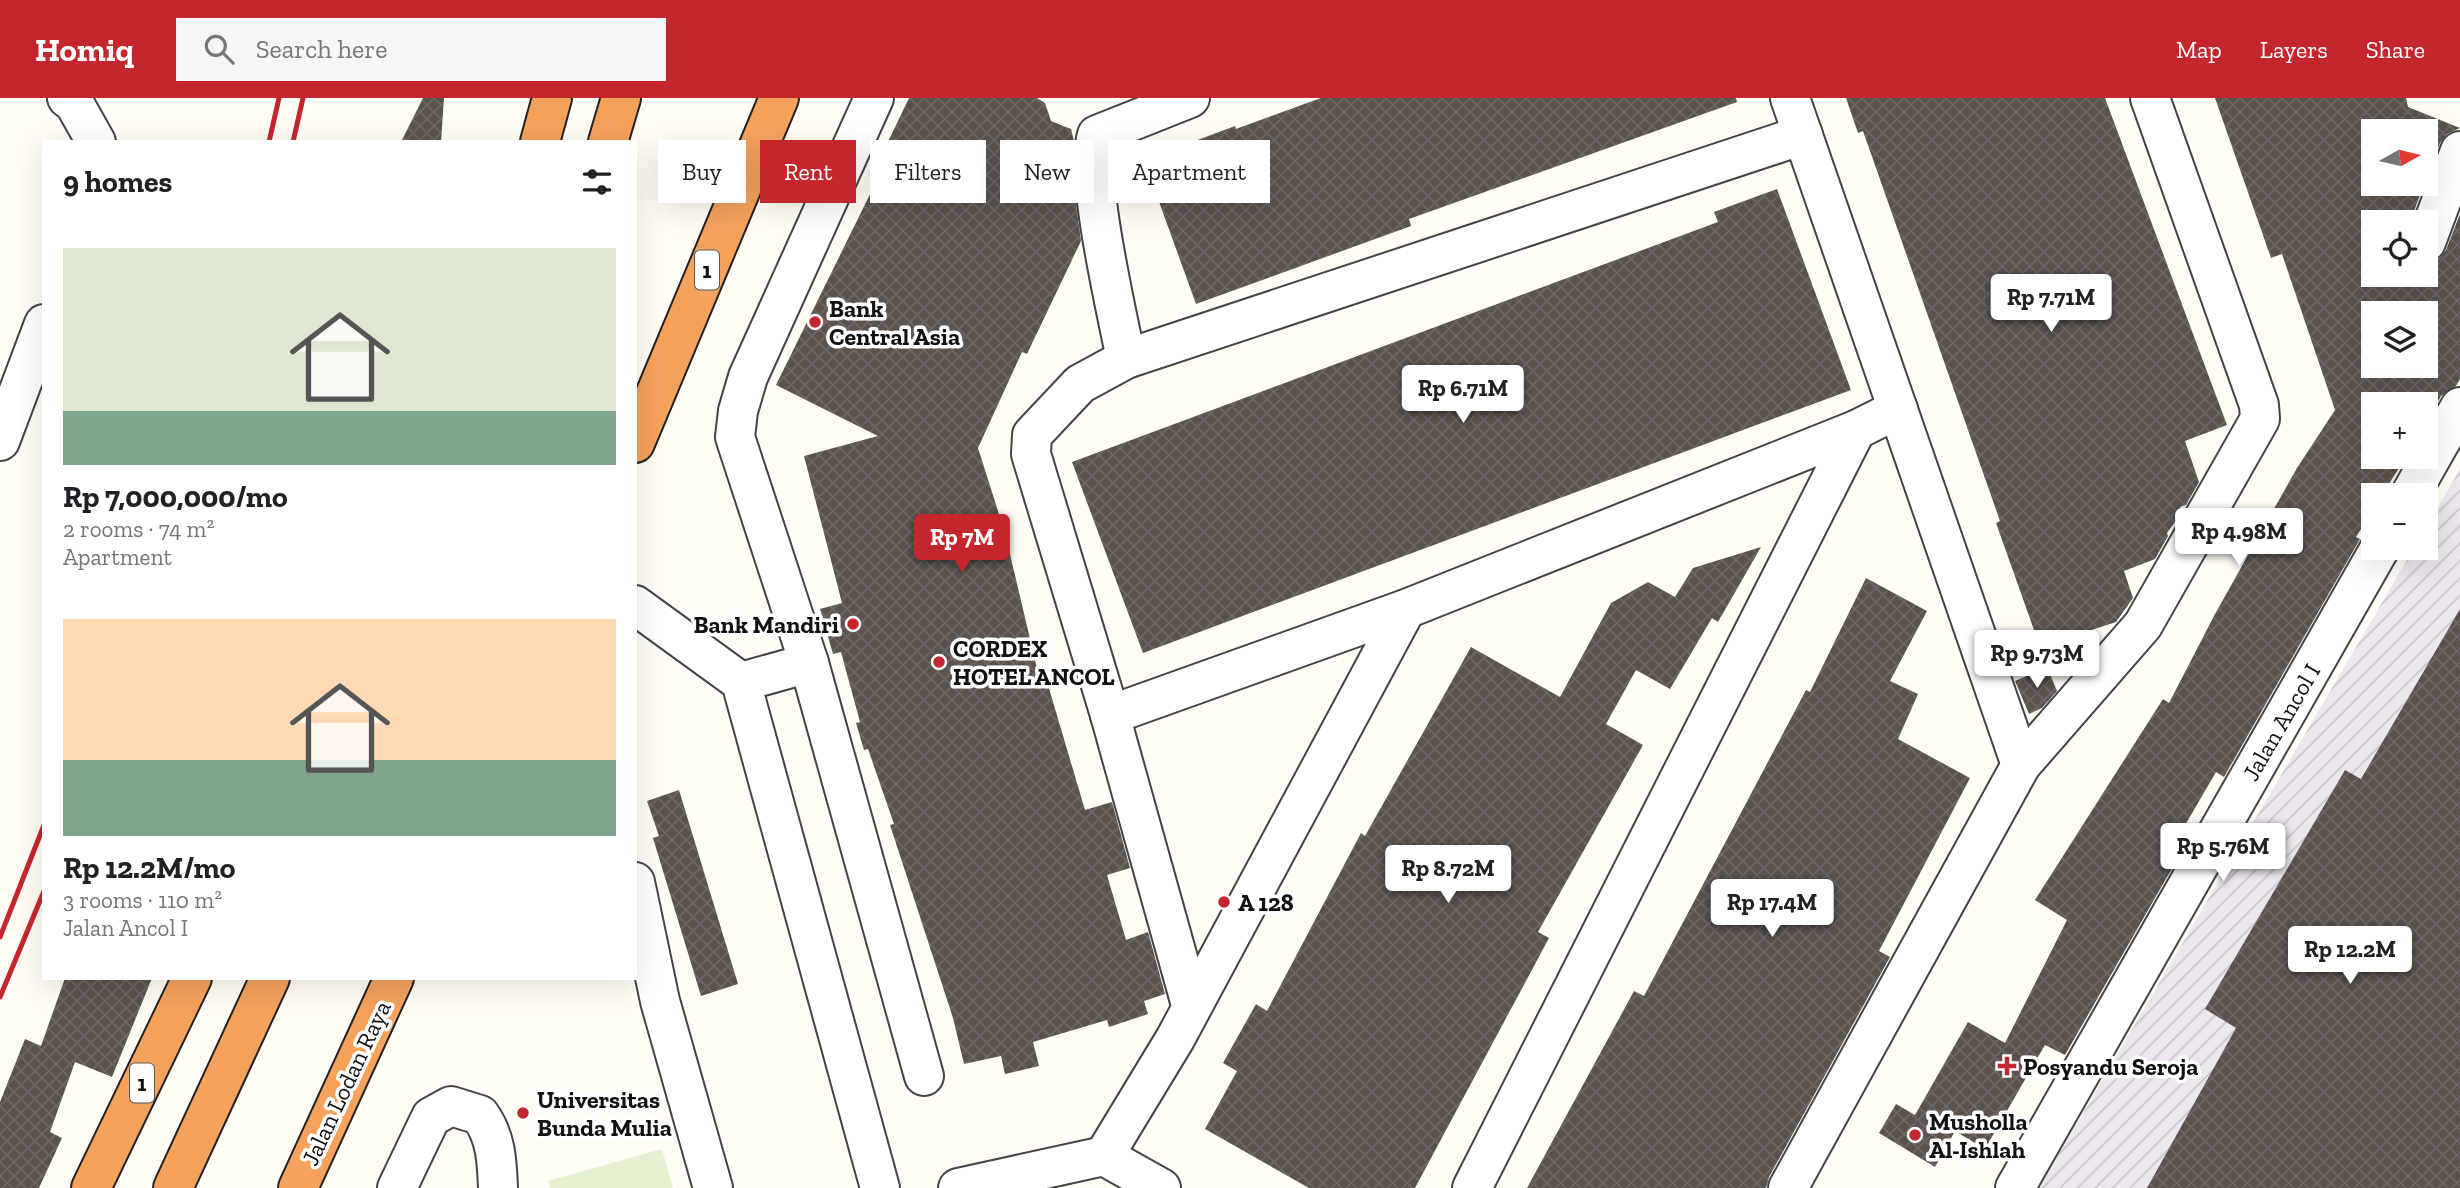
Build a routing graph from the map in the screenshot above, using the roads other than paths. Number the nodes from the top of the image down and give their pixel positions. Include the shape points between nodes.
1 (67, 98) edge
2 (552, 98) edge
3 (621, 98) edge
4 (779, 98) edge
5 (874, 98) edge
6 (1190, 98) edge
7 (1790, 98) edge
8 (2150, 98) edge
9 (1803, 135) junction
10 (95, 140) edge
11 (541, 140) edge
12 (609, 140) edge
13 (2460, 152) edge
14 (2438, 210) edge
15 (42, 329) edge
16 (1126, 359) junction
17 (2460, 407) edge
18 (1898, 409) junction
19 (1856, 430) junction
20 (637, 438) edge
21 (0, 441) edge
22 (2417, 483) edge
23 (2373, 560) edge
24 (637, 606) edge
25 (1406, 610) junction
26 (809, 663) junction
27 (741, 682) junction
28 (1110, 715) junction
29 (2021, 765) junction
30 (637, 892) edge
31 (191, 980) edge
32 (269, 980) edge
33 (393, 980) edge
34 (1191, 1006) junction
35 (924, 1076) dead end
36 (1104, 1156) junction
37 (91, 1188) edge
38 (173, 1188) edge
39 (298, 1188) edge
40 (397, 1188) edge
41 (498, 1188) edge
42 (713, 1188) edge
43 (880, 1188) edge
44 (958, 1188) edge
45 (1161, 1188) edge
46 (1472, 1188) edge
47 (1788, 1188) edge
48 (2015, 1188) edge

1 - 10 street
2 - 11 highway
3 - 12 highway
4 - 20 highway, 1
5 - 26 street via 748,377 735,437
6 - 16 street via 1097,135 1094,144 1097,196
7 - 9 street
8 - 29 street via 2259,405 2260,419 2143,625
9 - 16 street
9 - 18 street
13 - 14 street
15 - 21 street
16 - 28 street via 1080,384 1036,430 1030,443
17 - 22 street
18 - 19 street
18 - 29 street
19 - 25 street
19 - 46 street
23 - 48 street, Jalan Ancol I
24 - 27 street
25 - 28 street
25 - 34 street
26 - 27 street
26 - 35 street
27 - 43 street
28 - 34 street
29 - 47 street
30 - 42 street via 660,1002
31 - 37 highway, 1
32 - 38 highway
33 - 39 highway, Jalan Lodan Raya
34 - 36 street
36 - 44 street
36 - 45 street
40 - 41 street via 431,1117 451,1106 481,1115 490,1129

